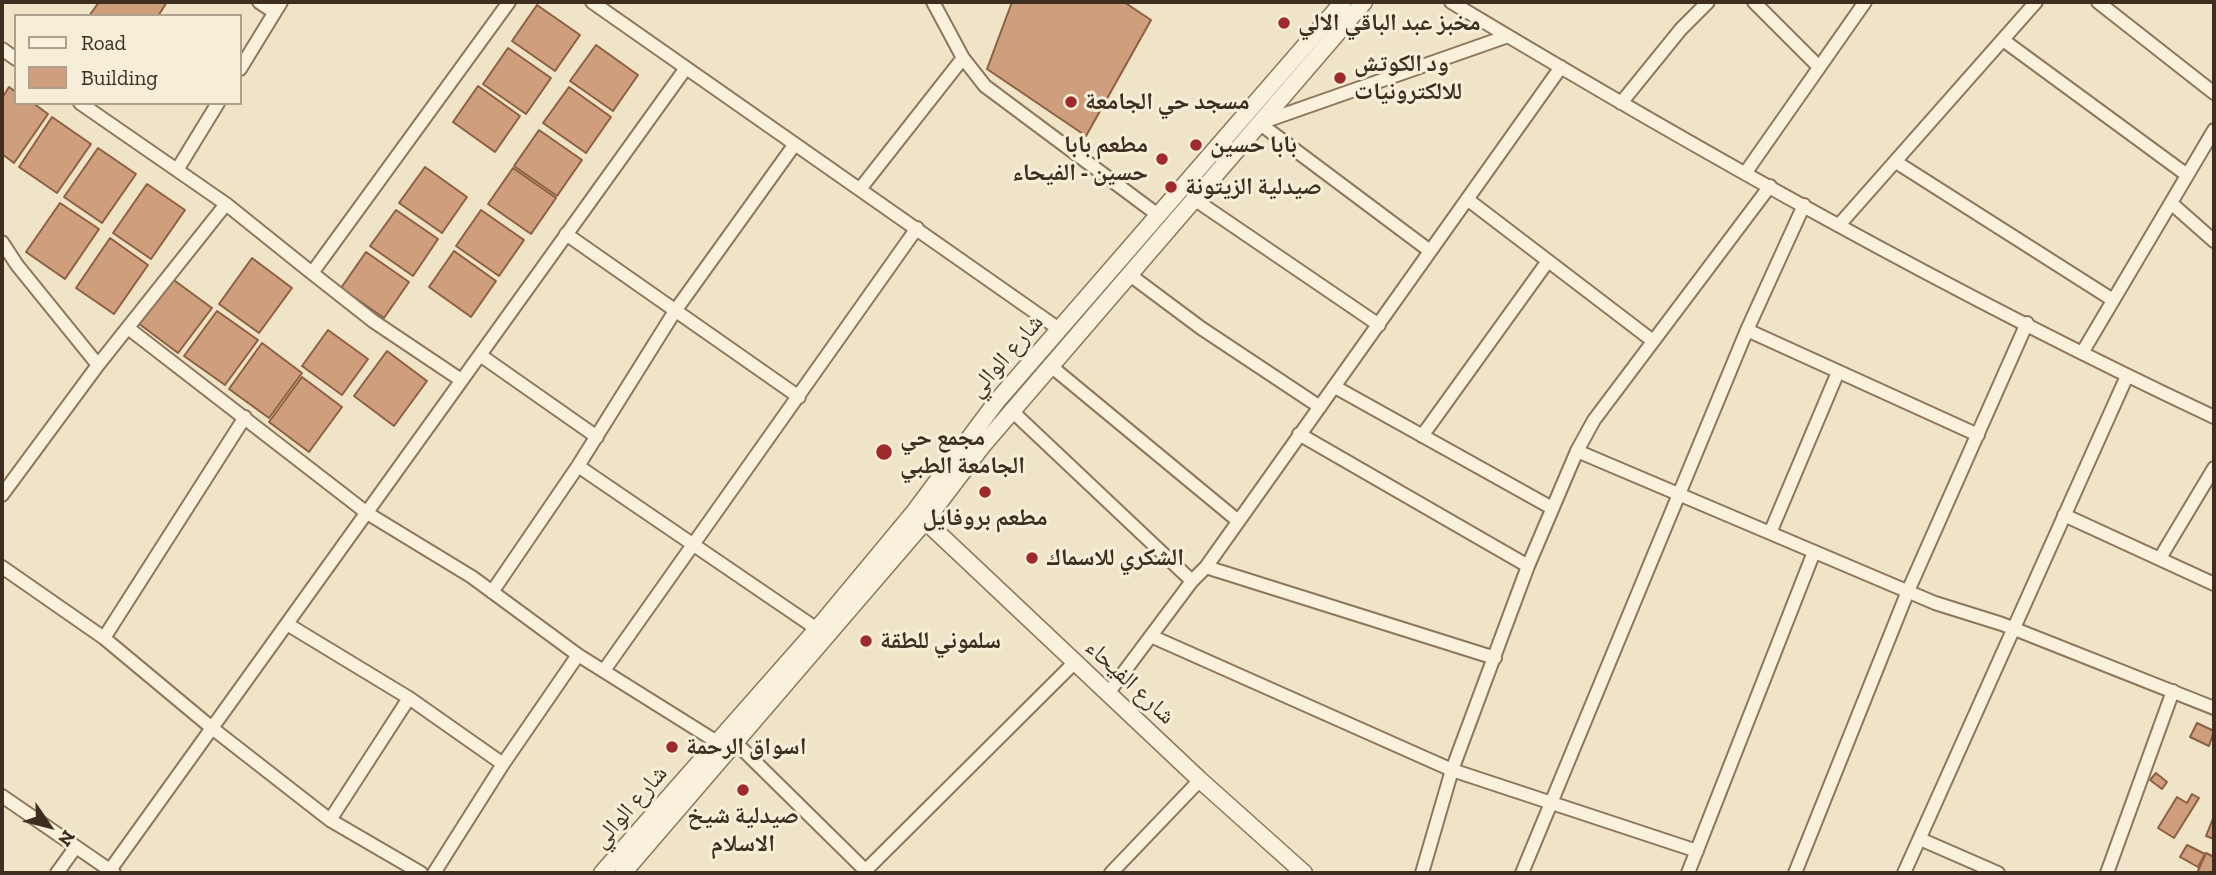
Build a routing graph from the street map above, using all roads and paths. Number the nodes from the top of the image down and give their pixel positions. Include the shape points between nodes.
1 (259, 2) edge
2 (509, 2) edge
3 (592, 2) edge
4 (933, 2) edge
5 (1343, 2) edge
6 (1364, 2) edge
7 (1451, 2) edge
8 (1708, 2) edge
9 (1754, 2) edge
10 (1865, 2) edge
11 (2036, 2) edge
12 (2098, 2) edge
13 (278, 7) edge
14 (1508, 36) junction
15 (2003, 40) junction
16 (963, 58) junction
17 (242, 66) edge
18 (1819, 66) junction
19 (1561, 67) junction
20 (686, 68) junction
21 (2214, 93) edge
22 (1621, 103) junction
23 (83, 105) edge
24 (217, 105) edge
25 (1259, 123) junction
26 (2214, 130) edge
27 (795, 144) junction
28 (1896, 162) junction
29 (177, 170) junction
30 (1746, 172) junction
31 (2187, 175) junction
32 (1770, 186) junction
33 (860, 189) junction
34 (1194, 199) junction
35 (1467, 199) junction
36 (2171, 203) junction
37 (226, 204) junction
38 (1804, 205) junction
39 (1158, 215) junction
40 (1839, 225) junction
41 (917, 228) junction
42 (566, 234) junction
43 (2214, 241) edge
44 (2, 242) edge
45 (1430, 251) junction
46 (1548, 261) junction
47 (312, 273) junction
48 (1130, 275) junction
49 (2113, 300) junction
50 (676, 312) junction
51 (2027, 323) junction
52 (1379, 325) junction
53 (128, 328) junction
54 (1059, 329) junction
55 (1747, 330) junction
56 (1653, 341) junction
57 (2082, 353) junction
58 (480, 355) junction
59 (98, 365) junction
60 (1052, 367) junction
61 (1838, 372) junction
62 (2127, 376) junction
63 (461, 380) junction
64 (1335, 387) junction
65 (799, 397) junction
66 (1320, 407) junction
67 (1013, 412) junction
68 (245, 417) junction
69 (2214, 417) edge
70 (1299, 434) junction
71 (1978, 435) junction
72 (1422, 436) junction
73 (597, 437) junction
74 (1577, 451) junction
75 (578, 466) junction
76 (2214, 468) edge
77 (2, 495) edge
78 (1678, 495) junction
79 (1552, 508) junction
80 (367, 513) junction
81 (2064, 515) junction
82 (921, 516) junction
83 (1237, 520) junction
84 (1770, 533) junction
85 (695, 545) junction
86 (1814, 552) junction
87 (2160, 558) junction
88 (1528, 566) junction
89 (2, 567) edge
90 (1206, 567) junction
91 (1192, 581) junction
92 (2214, 584) edge
93 (1908, 591) junction
94 (492, 592) junction
95 (287, 624) junction
96 (817, 629) junction
97 (2015, 629) junction
98 (1153, 637) junction
99 (104, 638) junction
100 (578, 655) junction
101 (1495, 658) junction
102 (1075, 662) junction
103 (605, 669) junction
104 (2173, 691) junction
105 (1109, 692) junction
106 (409, 698) junction
107 (2214, 708) edge
108 (212, 728) junction
109 (718, 743) junction
110 (737, 744) junction
111 (503, 764) junction
112 (1452, 770) junction
113 (1200, 780) junction
114 (2, 796) edge
115 (1550, 805) junction
116 (330, 820) junction
117 (1920, 839) junction
118 (75, 848) junction
119 (1697, 851) junction
120 (112, 872) edge
121 (865, 872) edge
122 (1525, 872) edge
123 (57, 873) edge
124 (421, 873) edge
125 (434, 873) edge
126 (602, 873) edge
127 (623, 873) edge
128 (1111, 873) edge
129 (1304, 873) edge
130 (1422, 873) edge
131 (1688, 873) edge
132 (1795, 873) edge
133 (1904, 873) edge
134 (1998, 873) edge
135 (2107, 873) edge

1 - 13 street
2 - 47 street
3 - 20 street
4 - 16 street
5 - 39 street, شارع الوالي
6 - 25 street, شارع الوالي
7 - 14 street
8 - 22 street
9 - 18 street
10 - 18 street
11 - 15 street
12 - 21 street
13 - 17 street
14 - 19 street
14 - 25 street
15 - 28 street
15 - 31 street
16 - 33 street
16 - 39 street via 985,86
18 - 30 street
19 - 22 street
19 - 35 street
20 - 27 street
20 - 42 street
22 - 30 street
23 - 29 street
24 - 29 street
25 - 34 street, شارع الوالي
25 - 45 street
26 - 31 street
27 - 33 street
27 - 50 street
28 - 40 street
28 - 49 street
29 - 37 street
30 - 32 street
31 - 36 street
32 - 38 street
32 - 56 street
33 - 41 street
34 - 48 street, شارع الوالي
34 - 52 street
35 - 45 street
35 - 46 street
36 - 43 street
36 - 49 street
37 - 47 street
37 - 53 street
38 - 40 street
38 - 55 street
39 - 54 street, شارع الوالي
40 - 51 street
41 - 54 street
41 - 65 street
42 - 50 street
42 - 58 street
44 - 59 street
45 - 52 street
46 - 56 street
46 - 72 street
47 - 63 street
48 - 60 street, شارع الوالي
48 - 66 street
49 - 57 street
50 - 65 street
50 - 73 street
51 - 57 street
51 - 71 street
52 - 64 street
53 - 59 street
53 - 68 street
54 - 82 street, شارع الوالي via 996,401
55 - 61 street
55 - 78 street
56 - 74 street via 1594,420
57 - 62 street
58 - 63 street
58 - 73 street
59 - 77 street
60 - 67 street, شارع الوالي
60 - 83 street
61 - 71 street
61 - 84 street
62 - 69 street
62 - 81 street
63 - 80 street
64 - 66 street
64 - 72 street
65 - 85 street
66 - 70 street
67 - 82 street, شارع الوالي
67 - 91 street
68 - 80 street
68 - 99 street
70 - 83 street
70 - 88 street
71 - 93 street
72 - 79 street
73 - 75 street
74 - 78 street
74 - 79 street
75 - 85 street
75 - 94 street
76 - 87 street
78 - 84 street
78 - 115 street
79 - 88 street
80 - 94 street
80 - 95 street
81 - 87 street
81 - 97 street
82 - 96 street, شارع الوالي
82 - 102 street, شارع الفيحاء
82 - 110 street, شارع الوالي
83 - 90 street
84 - 86 street
85 - 96 street
85 - 103 street
86 - 93 street
86 - 119 street
87 - 92 street
88 - 101 street
89 - 99 street
90 - 91 street
90 - 101 street
91 - 98 street
93 - 97 street
93 - 132 street
94 - 100 street
95 - 106 street
95 - 108 street
96 - 109 street, شارع الوالي
97 - 104 street
97 - 117 street
98 - 105 street
98 - 112 street
99 - 108 street
100 - 103 street
100 - 111 street
101 - 112 street
102 - 105 street, شارع الفيحاء
102 - 121 street
103 - 109 street
104 - 107 street
104 - 135 street
105 - 113 street, شارع الفيحاء
106 - 111 street
106 - 116 street
108 - 116 street
108 - 120 street
109 - 126 street, شارع الوالي
110 - 121 street
110 - 127 street, شارع الوالي
111 - 125 street
112 - 115 street
112 - 130 street
113 - 128 street
113 - 129 street, شارع الفيحاء
114 - 118 street
115 - 119 street
115 - 122 street
116 - 124 street
117 - 133 street
117 - 134 street
118 - 120 street
118 - 123 street
119 - 131 street

